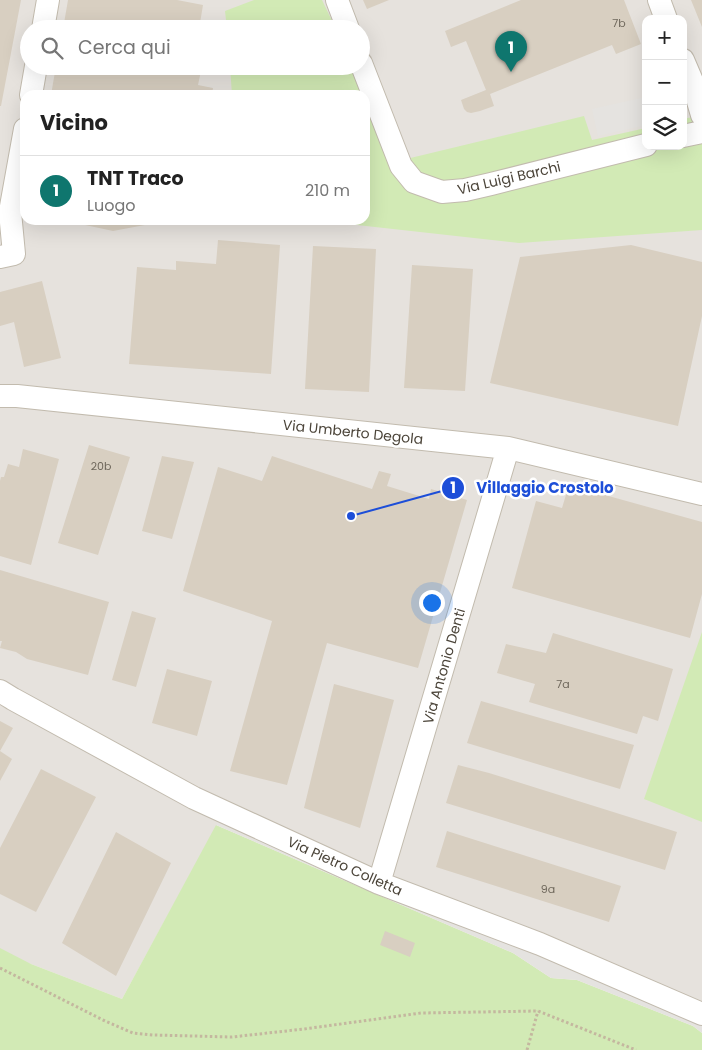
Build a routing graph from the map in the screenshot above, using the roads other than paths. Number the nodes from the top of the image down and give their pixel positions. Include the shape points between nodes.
1 (48, 0) edge
2 (337, 0) edge
3 (659, 0) edge
4 (665, 15) edge
5 (45, 20) edge
6 (345, 20) edge
7 (687, 69) edge
8 (34, 75) edge
9 (366, 75) edge
10 (32, 90) edge
11 (702, 115) edge
12 (702, 132) edge
13 (687, 135) edge
14 (642, 146) edge
15 (20, 157) edge
16 (0, 257) edge
17 (0, 396) edge
18 (508, 448) junction
19 (702, 494) edge
20 (0, 691) edge
21 (379, 883) junction
22 (702, 1014) edge

1 - 5 street
2 - 6 street
3 - 4 street
7 - 11 street
8 - 10 street
9 - 14 street, Via Luigi Barchi via 401,166 414,182 442,192 465,190
12 - 13 street
15 - 16 street via 10,212 14,254
17 - 18 street, Via Umberto Degola
18 - 19 street, Via Umberto Degola
18 - 21 street, Via Antonio Denti
20 - 21 street, Via Pietro Colletta via 194,798
21 - 22 street, Via Pietro Colletta via 540,944

